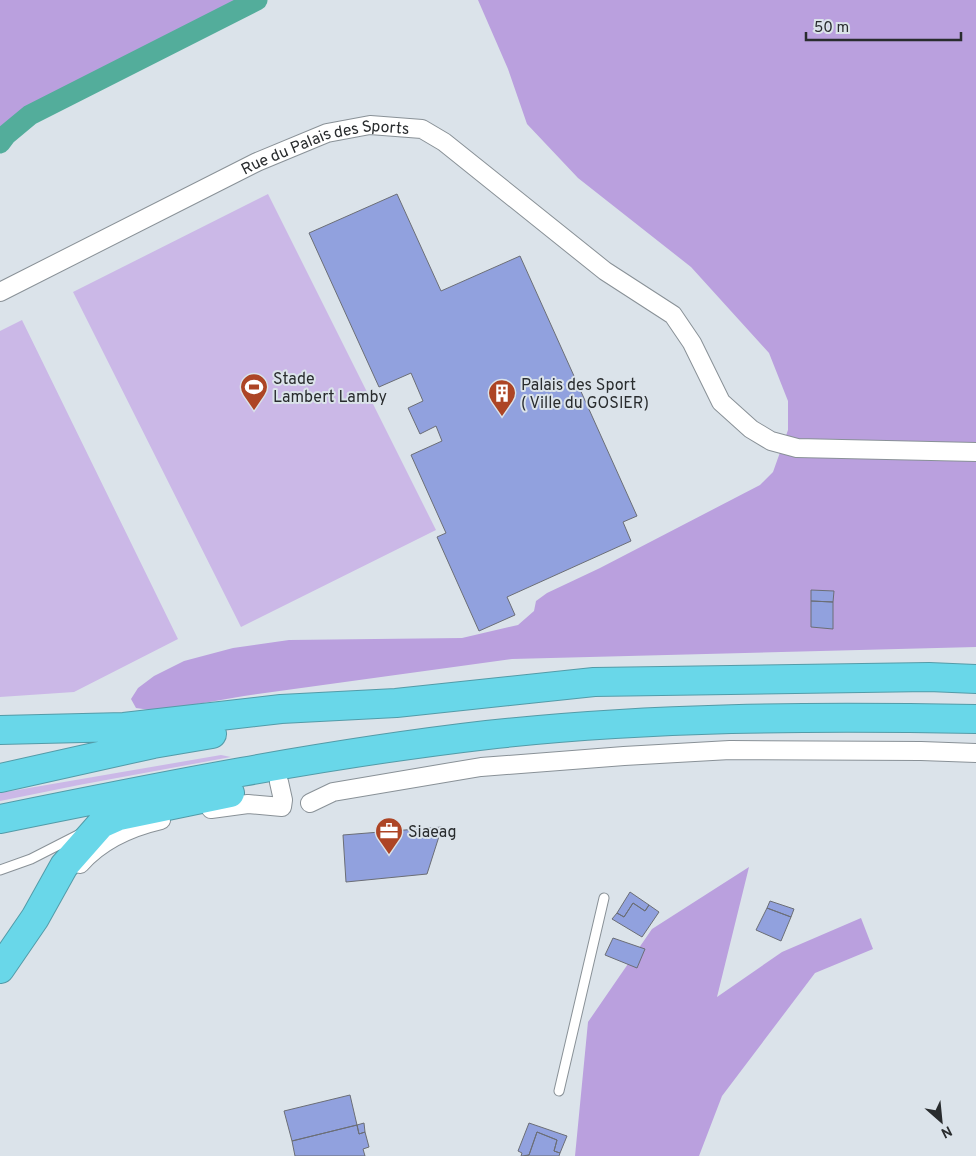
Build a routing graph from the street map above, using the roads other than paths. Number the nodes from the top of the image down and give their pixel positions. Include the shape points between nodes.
1 (0, 292) edge
2 (976, 452) edge
3 (976, 679) edge
4 (396, 703) junction
5 (806, 718) junction
6 (976, 719) edge
7 (606, 725) junction
8 (0, 730) edge
9 (976, 734) edge
10 (976, 753) edge
11 (0, 778) edge
12 (279, 782) junction
13 (310, 803) dead end
14 (0, 819) edge
15 (101, 824) junction
16 (0, 870) edge
17 (604, 898) dead end
18 (35, 918) junction
19 (0, 969) edge
20 (559, 1091) dead end

1 - 2 street, Rue du Palais des Sports via 291,147 328,133 370,126 422,129 444,142 605,271 672,315 692,343 721,402 751,429 771,441 797,448
3 - 4 highway via 594,682
4 - 8 highway via 281,709 124,727
4 - 11 highway via 153,744
5 - 6 highway
5 - 7 highway
5 - 9 highway
7 - 12 highway
7 - 14 highway via 366,750
10 - 13 street via 730,750 624,756 481,767 333,792
12 - 15 highway via 119,816
12 - 18 street via 282,807 248,804 199,811 126,830 106,841 84,860
15 - 16 lane via 31,859
15 - 18 highway via 64,866
17 - 20 lane
18 - 19 highway

